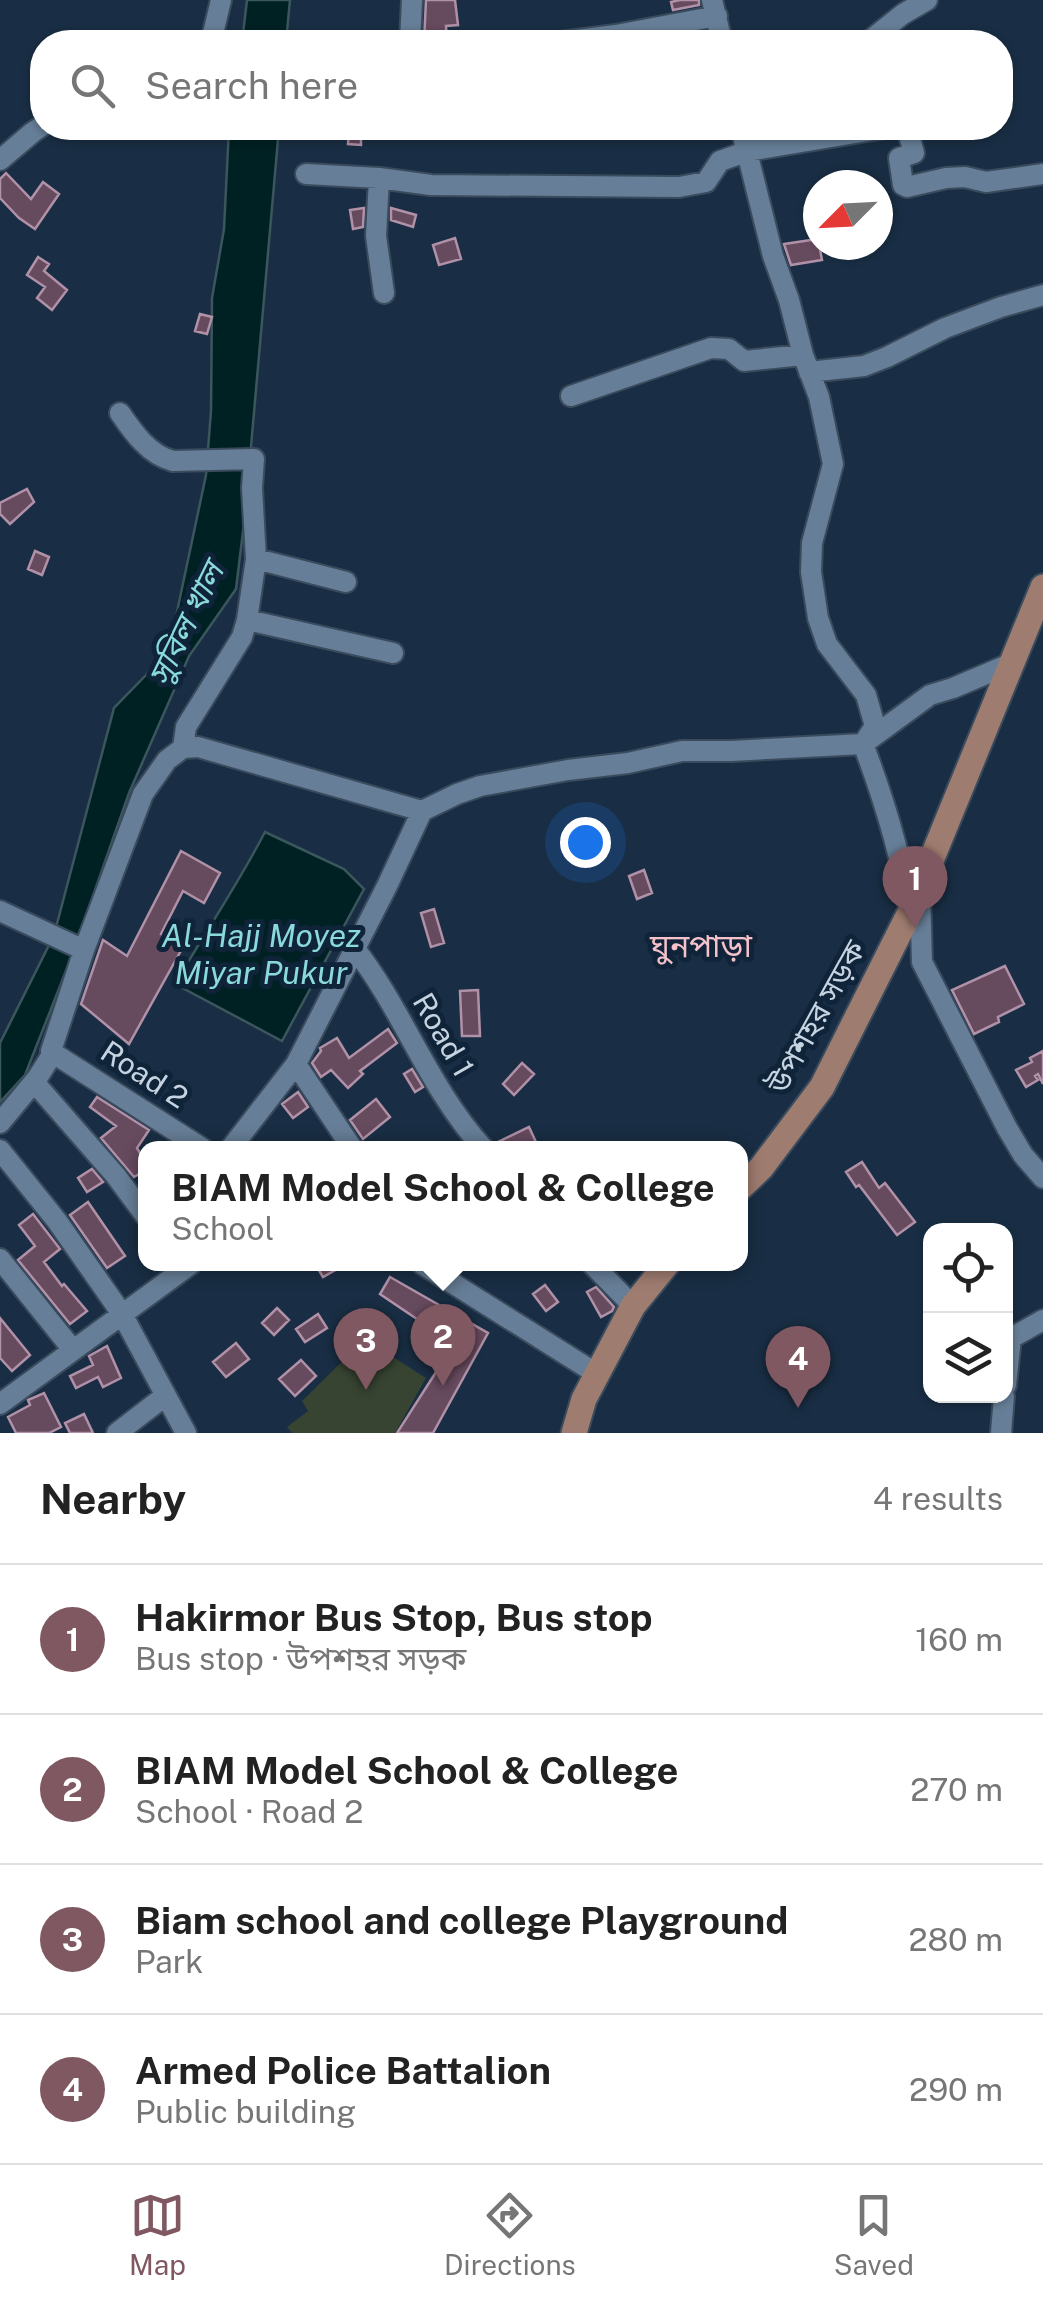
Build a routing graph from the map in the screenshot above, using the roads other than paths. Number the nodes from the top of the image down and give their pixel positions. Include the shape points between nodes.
1 (221, 0) edge
2 (412, 0) edge
3 (927, 0) edge
4 (714, 8) edge
5 (214, 30) edge
6 (411, 30) edge
7 (634, 30) edge
8 (883, 30) edge
9 (30, 135) edge
10 (745, 140) edge
11 (814, 140) edge
12 (910, 140) edge
13 (748, 151) junction
14 (0, 160) edge
15 (306, 174) dead end
16 (1043, 174) edge
17 (379, 178) junction
18 (384, 293) dead end
19 (1043, 295) edge
20 (806, 364) junction
21 (571, 396) dead end
22 (120, 412) dead end
23 (256, 559) junction
24 (346, 582) dead end
25 (1042, 596) edge
26 (248, 620) junction
27 (393, 653) dead end
28 (1012, 663) junction
29 (864, 744) junction
30 (182, 748) junction
31 (422, 811) junction
32 (915, 902) junction
33 (0, 911) edge
34 (355, 948) junction
35 (84, 950) junction
36 (53, 1053) junction
37 (296, 1064) junction
38 (34, 1082) junction
39 (0, 1123) edge
40 (190, 1141) edge
41 (236, 1141) edge
42 (343, 1141) edge
43 (476, 1141) edge
44 (0, 1150) edge
45 (1043, 1177) edge
46 (748, 1180) edge
47 (138, 1204) edge
48 (0, 1259) edge
49 (178, 1271) edge
50 (433, 1271) edge
51 (599, 1271) edge
52 (661, 1271) edge
53 (632, 1306) junction
54 (122, 1314) junction
55 (1043, 1320) edge
56 (1013, 1337) edge
57 (73, 1350) junction
58 (597, 1374) junction
59 (165, 1396) junction
60 (1003, 1403) edge
61 (0, 1404) edge
62 (117, 1433) edge
63 (186, 1433) edge
64 (574, 1433) edge
65 (1001, 1433) edge

1 - 5 street
2 - 6 street
3 - 8 street
4 - 7 street
9 - 14 street
10 - 13 street
11 - 13 street
12 - 16 street via 914,153 899,158 907,186
13 - 17 street via 720,161 706,182 678,187 431,185
13 - 20 street
15 - 17 street
17 - 18 street via 376,236
19 - 20 street via 945,328 864,366
20 - 21 street via 744,362 729,350 711,348
20 - 29 street via 832,464 810,572 827,644 866,696 874,726
22 - 23 street via 136,436 164,458 254,458
23 - 24 street
23 - 26 street
25 - 28 main road, উপশহর সড়ক
26 - 27 street
26 - 30 street via 186,727
28 - 29 street via 930,695
28 - 32 main road, উপশহর সড়ক
29 - 31 street via 682,751 480,786
29 - 32 street
30 - 31 street via 198,747
30 - 35 street via 143,794
31 - 34 street
32 - 45 street via 922,962 1007,1128
32 - 46 main road, উপশহর সড়ক via 822,1087
33 - 35 street
34 - 37 street
34 - 43 street, Road 1 via 437,1088
35 - 36 street
36 - 38 street
36 - 40 street, Road 2
37 - 41 street
37 - 42 street
38 - 39 street
38 - 47 street
44 - 54 street
48 - 57 street
49 - 54 street
50 - 58 street
51 - 53 street
52 - 53 main road
53 - 58 main road
54 - 57 street
54 - 59 street
55 - 56 street
57 - 61 street
58 - 64 main road
59 - 62 street
59 - 63 street
60 - 65 street

